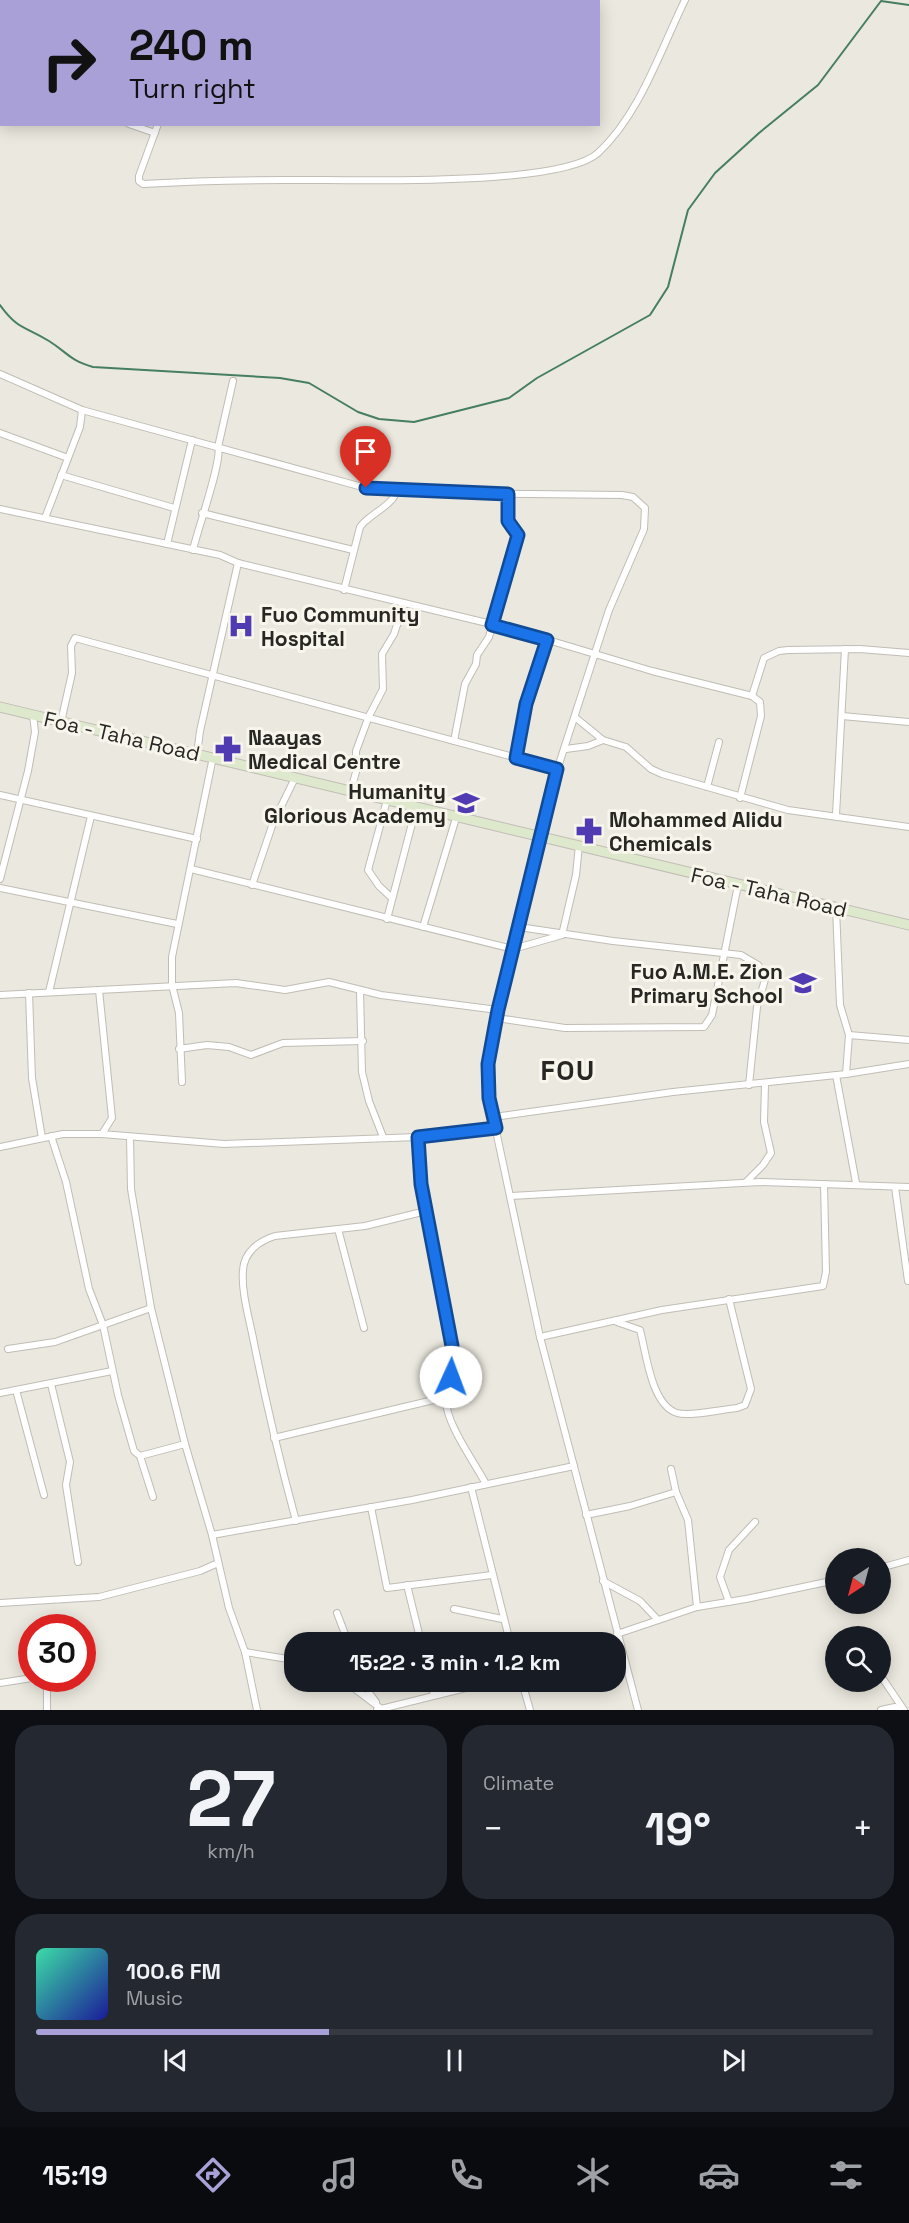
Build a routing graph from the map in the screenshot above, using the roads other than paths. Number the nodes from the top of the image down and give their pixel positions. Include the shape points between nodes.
1 (685, 0) edge
2 (135, 126) edge
3 (157, 126) edge
4 (155, 133) junction
5 (0, 374) edge
6 (233, 381) dead end
7 (82, 410) junction
8 (0, 433) edge
9 (192, 440) junction
10 (218, 447) junction
11 (68, 458) junction
12 (61, 475) junction
13 (397, 489) junction
14 (508, 494) junction
15 (174, 508) junction
16 (1, 512) edge
17 (202, 513) junction
18 (45, 518) junction
19 (167, 544) junction
20 (193, 550) junction
21 (353, 550) junction
22 (238, 563) junction
23 (344, 590) junction
24 (404, 604) junction
25 (492, 625) junction
26 (547, 640) junction
27 (845, 649) junction
28 (594, 653) junction
29 (909, 653) edge
30 (213, 674) junction
31 (752, 696) junction
32 (0, 707) edge
33 (33, 715) junction
34 (369, 716) junction
35 (842, 716) junction
36 (576, 718) junction
37 (61, 722) junction
38 (909, 722) edge
39 (603, 740) junction
40 (454, 741) junction
41 (719, 742) dead end
42 (566, 749) junction
43 (197, 754) junction
44 (213, 757) junction
45 (516, 758) junction
46 (557, 769) junction
47 (296, 778) junction
48 (707, 787) junction
49 (351, 790) junction
50 (0, 795) edge
51 (740, 798) junction
52 (19, 800) junction
53 (387, 800) junction
54 (416, 808) junction
55 (836, 815) junction
56 (91, 816) junction
57 (456, 818) junction
58 (909, 827) edge
59 (539, 835) junction
60 (197, 839) junction
61 (579, 845) junction
62 (191, 869) junction
63 (0, 879) edge
64 (252, 885) junction
65 (738, 885) junction
66 (0, 888) edge
67 (392, 898) junction
68 (69, 904) junction
69 (836, 908) junction
70 (387, 919) junction
71 (177, 924) junction
72 (909, 925) edge
73 (423, 927) junction
74 (519, 927) junction
75 (562, 935) junction
76 (513, 949) junction
77 (724, 955) junction
78 (172, 985) junction
79 (99, 990) junction
80 (360, 991) junction
81 (49, 992) junction
82 (29, 993) junction
83 (0, 995) edge
84 (498, 1010) junction
85 (497, 1018) junction
86 (849, 1035) junction
87 (909, 1040) edge
88 (363, 1041) junction
89 (179, 1049) junction
90 (909, 1064) edge
91 (846, 1074) junction
92 (836, 1075) junction
93 (182, 1082) dead end
94 (765, 1084) junction
95 (749, 1085) junction
96 (494, 1117) junction
97 (496, 1128) junction
98 (102, 1134) junction
99 (51, 1136) junction
100 (130, 1137) junction
101 (383, 1137) junction
102 (418, 1137) junction
103 (42, 1138) junction
104 (0, 1147) edge
105 (746, 1182) junction
106 (824, 1184) junction
107 (856, 1184) junction
108 (895, 1187) junction
109 (909, 1187) edge
110 (511, 1196) junction
111 (426, 1211) junction
112 (339, 1229) junction
113 (908, 1281) edge
114 (729, 1299) junction
115 (152, 1308) junction
116 (616, 1322) junction
117 (103, 1325) junction
118 (364, 1328) dead end
119 (540, 1337) junction
120 (8, 1349) dead end
121 (112, 1371) junction
122 (51, 1384) junction
123 (16, 1390) junction
124 (0, 1393) edge
125 (446, 1397) junction
126 (274, 1438) junction
127 (185, 1444) junction
128 (140, 1456) junction
129 (574, 1466) junction
130 (671, 1469) dead end
131 (486, 1484) junction
132 (471, 1487) junction
133 (676, 1492) junction
134 (44, 1495) dead end
135 (153, 1497) dead end
136 (371, 1507) junction
137 (586, 1515) junction
138 (296, 1521) junction
139 (754, 1522) dead end
140 (212, 1535) junction
141 (909, 1560) edge
142 (78, 1562) dead end
143 (218, 1563) junction
144 (891, 1565) edge
145 (492, 1575) junction
146 (603, 1581) junction
147 (825, 1582) edge
148 (408, 1585) junction
149 (729, 1602) junction
150 (0, 1603) edge
151 (697, 1607) junction
152 (454, 1609) dead end
153 (337, 1613) dead end
154 (502, 1619) junction
155 (658, 1620) junction
156 (344, 1632) edge
157 (419, 1632) edge
158 (507, 1632) edge
159 (616, 1632) edge
160 (623, 1632) edge
161 (245, 1652) junction
162 (284, 1658) edge
163 (626, 1667) edge
164 (18, 1680) edge
165 (0, 1683) edge
166 (891, 1691) edge
167 (47, 1692) edge
168 (358, 1692) edge
169 (367, 1692) edge
170 (433, 1692) edge
171 (447, 1692) edge
172 (525, 1692) edge
173 (434, 1695) junction
174 (378, 1709) edge
175 (47, 1710) edge
176 (257, 1710) edge
177 (530, 1710) edge
178 (638, 1710) edge
179 (881, 1710) edge
180 (903, 1710) edge

1 - 4 street via 639,96 618,129 596,154 573,166 422,180 143,184 139,176
2 - 4 street
3 - 4 street
5 - 7 street
6 - 10 street
7 - 9 street
7 - 11 street
8 - 11 street
9 - 10 street
9 - 15 street
10 - 13 street via 366,488
10 - 17 street via 214,481
11 - 12 street
12 - 15 street
12 - 18 street
13 - 14 street
13 - 21 street via 393,499 366,518
14 - 25 street via 508,521 518,535
14 - 28 street via 622,495 633,497 645,508 644,529
15 - 19 street
16 - 18 street
17 - 20 street
17 - 21 street
18 - 19 street
19 - 20 street
20 - 22 street
21 - 23 street
22 - 23 street
22 - 30 street
23 - 24 street
24 - 25 street
24 - 34 street via 382,654 383,689
25 - 26 street
25 - 40 street via 465,684
26 - 28 street
26 - 45 street via 526,704
27 - 29 street
27 - 31 street via 771,654 765,658
27 - 35 street
28 - 31 street
28 - 36 street
30 - 34 street
30 - 37 street via 75,638
30 - 43 street
31 - 51 street via 760,702 761,716
32 - 33 street, Foa - Taha Road
33 - 37 street, Foa - Taha Road
33 - 52 street via 28,771
34 - 40 street
34 - 49 street via 356,751
35 - 38 street
35 - 55 street
36 - 39 street
36 - 42 street
37 - 43 street, Foa - Taha Road
39 - 42 street
39 - 48 street via 626,747 651,769
40 - 45 street
41 - 48 street
42 - 46 street
43 - 44 street, Foa - Taha Road
44 - 47 street, Foa - Taha Road
44 - 60 street
45 - 46 street
46 - 59 street
47 - 49 street, Foa - Taha Road
47 - 64 street via 273,823
48 - 51 street
49 - 53 street, Foa - Taha Road
50 - 52 street
51 - 55 street via 788,810
52 - 56 street
52 - 63 street
53 - 54 street, Foa - Taha Road
53 - 67 street via 368,870
54 - 57 street, Foa - Taha Road
54 - 67 street
55 - 58 street
56 - 60 street
56 - 68 street
57 - 59 street, Foa - Taha Road
57 - 73 street
59 - 61 street, Foa - Taha Road
59 - 74 street
60 - 62 street
61 - 65 street, Foa - Taha Road
61 - 75 street
62 - 64 street
62 - 71 street
64 - 70 street
65 - 69 street, Foa - Taha Road
65 - 77 street
66 - 68 street
67 - 70 street
68 - 71 street
68 - 81 street
69 - 72 street, Foa - Taha Road
69 - 86 street via 840,1005
70 - 73 street
71 - 78 street
73 - 76 street
74 - 75 street
74 - 76 street
75 - 76 street
75 - 77 street
76 - 84 street
77 - 85 street via 712,1015 704,1027 565,1028
77 - 95 street via 741,955 758,965 766,976 757,1007
78 - 79 street
78 - 80 street via 236,983 285,990 329,982
78 - 89 street via 179,1013
79 - 81 street
79 - 98 street via 112,1118
80 - 84 street
80 - 88 street
81 - 82 street
82 - 83 street
82 - 103 street via 32,1078
84 - 85 street
85 - 96 street via 487,1079
86 - 87 street
86 - 91 street
88 - 89 street via 283,1043 251,1055 229,1047
88 - 101 street via 362,1072
89 - 93 street
90 - 91 street
91 - 92 street
92 - 94 street
92 - 107 street
94 - 95 street
94 - 105 street via 764,1122 771,1153
95 - 96 street
96 - 97 street
97 - 102 street
97 - 110 street
98 - 99 street
98 - 100 street
99 - 103 street
99 - 117 street via 66,1182 89,1289
100 - 101 street via 224,1144
100 - 115 street via 131,1189
101 - 102 street
102 - 111 street
103 - 104 street
105 - 106 street
105 - 110 street
106 - 107 street
106 - 114 street via 826,1283
107 - 108 street
108 - 109 street
108 - 113 street
110 - 119 street
111 - 112 street
111 - 125 street via 452,1346
112 - 118 street
112 - 126 street via 262,1240 246,1259 243,1270 250,1321
114 - 116 street
114 - 116 street via 751,1389 745,1405 737,1408 678,1413 669,1408 652,1382 640,1330
115 - 117 street
115 - 127 street
116 - 119 street
117 - 120 street via 55,1342
117 - 121 street
119 - 129 street
121 - 122 street
121 - 128 street via 134,1451
122 - 123 street
122 - 142 street via 70,1462 66,1485
123 - 124 street
123 - 134 street
125 - 126 street
125 - 131 street via 450,1418
126 - 138 street
127 - 128 street
127 - 140 street
128 - 135 street
129 - 131 street
129 - 137 street
130 - 133 street
131 - 132 street
132 - 136 street
132 - 145 street
133 - 137 street
133 - 151 street via 688,1520
136 - 138 street
136 - 148 street via 387,1588
137 - 146 street
138 - 140 street
139 - 149 street via 729,1551 720,1577
140 - 143 street
141 - 144 street
143 - 150 street via 99,1597
143 - 161 street
145 - 148 street
145 - 154 street
146 - 155 street via 640,1601
146 - 159 street
147 - 149 street
148 - 157 street
149 - 151 street
151 - 155 street
152 - 154 street
153 - 156 street
154 - 158 street
155 - 160 street
161 - 162 street
161 - 176 street
163 - 178 street
164 - 165 street
166 - 180 street
167 - 175 street
168 - 174 street
169 - 174 street
170 - 173 street
171 - 173 street
172 - 177 street
173 - 174 street
179 - 180 street

